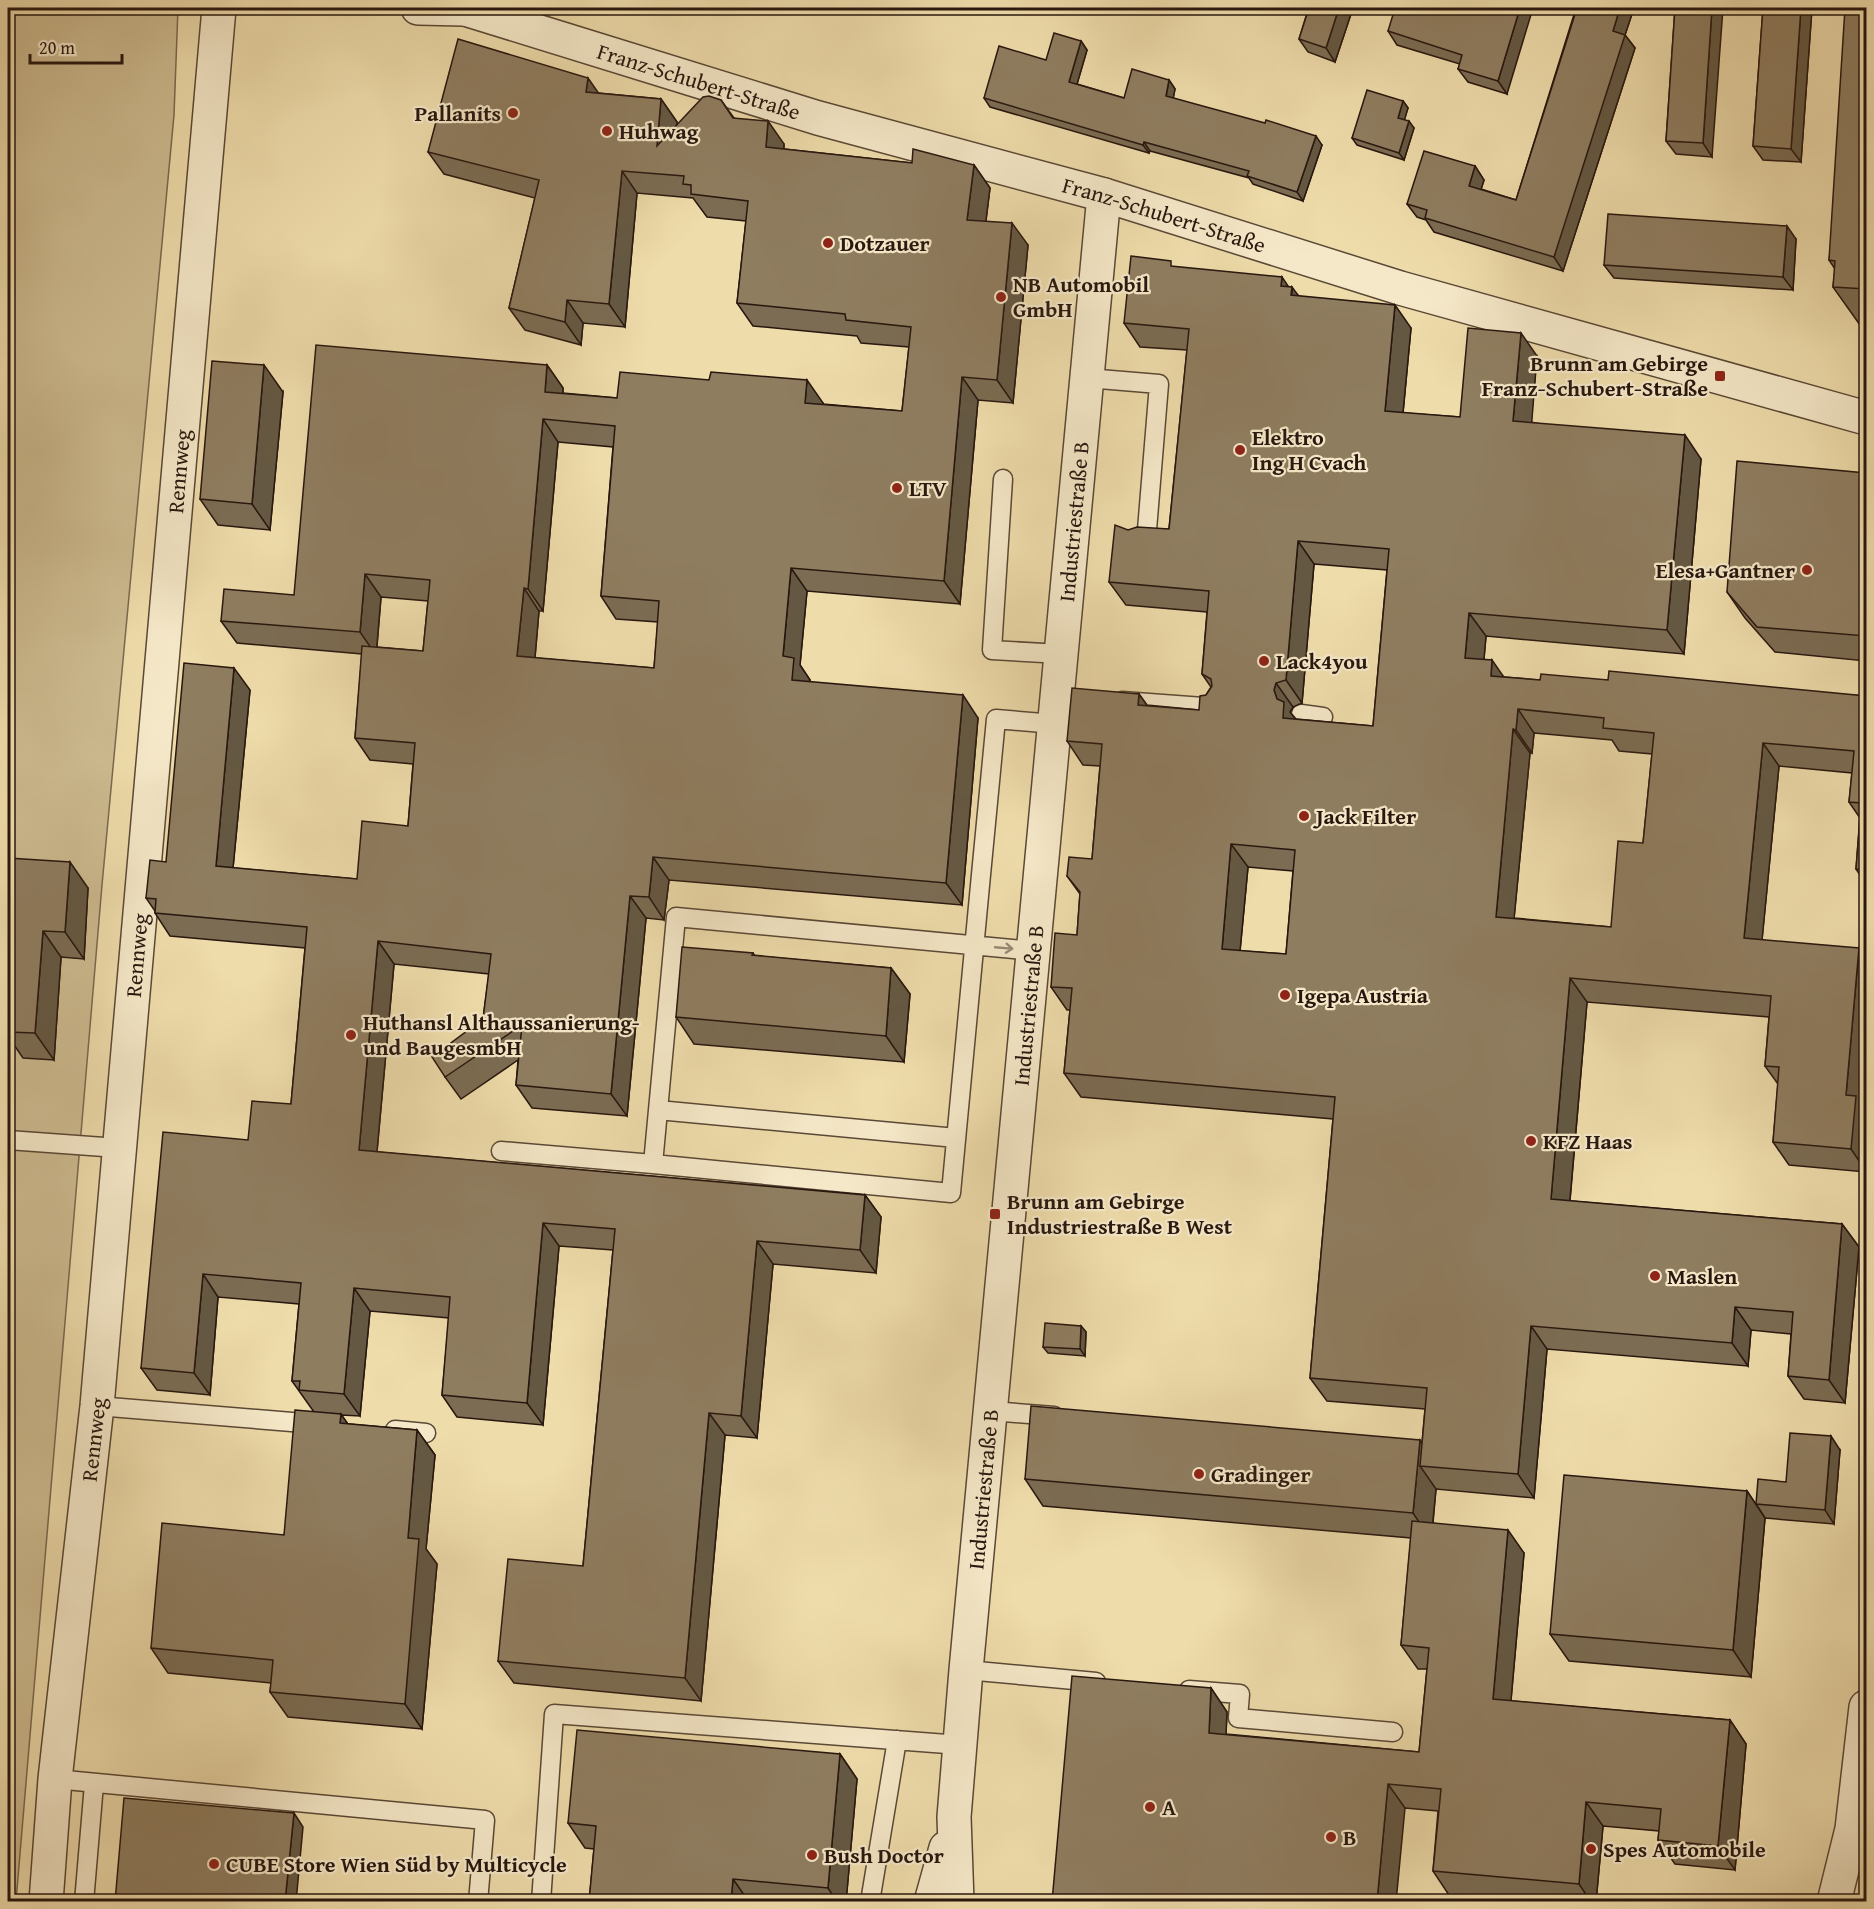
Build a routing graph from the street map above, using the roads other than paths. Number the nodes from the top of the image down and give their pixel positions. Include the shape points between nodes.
1 (219, 8) edge
2 (418, 8) edge
3 (463, 8) edge
4 (1104, 195) junction
5 (1087, 378) junction
6 (1866, 418) edge
7 (1003, 479) dead end
8 (1146, 542) edge
9 (1061, 654) junction
10 (1103, 700) edge
11 (1064, 706) junction
12 (1217, 708) edge
13 (1301, 714) dead end
14 (1323, 717) dead end
15 (974, 946) junction
16 (1034, 951) junction
17 (658, 1110) junction
18 (956, 1138) junction
19 (8, 1140) edge
20 (118, 1148) junction
21 (501, 1151) dead end
22 (653, 1164) junction
23 (97, 1406) junction
24 (991, 1411) junction
25 (1073, 1418) edge
26 (332, 1425) edge
27 (379, 1429) edge
28 (426, 1433) dead end
29 (966, 1670) junction
30 (1111, 1683) edge
31 (1169, 1688) edge
32 (1866, 1707) edge
33 (1393, 1732) dead end
34 (897, 1740) junction
35 (960, 1744) junction
36 (55, 1779) junction
37 (94, 1784) junction
38 (954, 1817) junction
39 (1837, 1899) edge
40 (46, 1902) edge
41 (84, 1902) edge
42 (478, 1902) edge
43 (541, 1902) edge
44 (870, 1902) edge
45 (931, 1902) edge
46 (957, 1902) edge

1 - 20 street, Rennweg
2 - 3 street, Franz-Schubert-Straße
3 - 4 street, Franz-Schubert-Straße via 818,118
4 - 5 street, Industriestraße B
4 - 6 street, Franz-Schubert-Straße via 1400,288
5 - 8 lane via 1159,384
5 - 9 street, Industriestraße B
7 - 9 lane via 992,650
9 - 11 street, Industriestraße B
10 - 12 lane
11 - 15 lane via 996,718
11 - 16 street, Industriestraße B
13 - 14 lane
15 -> 16 lane
15 - 17 lane via 676,917
15 - 18 lane
16 - 24 street, Industriestraße B
17 - 18 lane
17 - 22 lane
18 - 22 lane via 951,1193
19 - 20 lane
20 - 23 street, Rennweg
21 - 22 lane
23 - 26 lane
23 - 36 street, Rennweg
24 - 25 lane
24 - 29 street, Industriestraße B
27 - 28 lane
29 - 30 lane
29 - 35 street, Industriestraße B
31 - 33 lane via 1240,1694 1238,1718
32 - 39 street via 1852,1829
34 - 35 lane
34 - 43 lane via 554,1714
34 - 44 lane
35 - 38 street, Industriestraße B
36 - 37 lane
36 - 40 street, Rennweg
37 - 41 lane
37 - 42 lane via 485,1820
38 - 45 street, Industriestraße B
38 - 46 street, Industriestraße B

